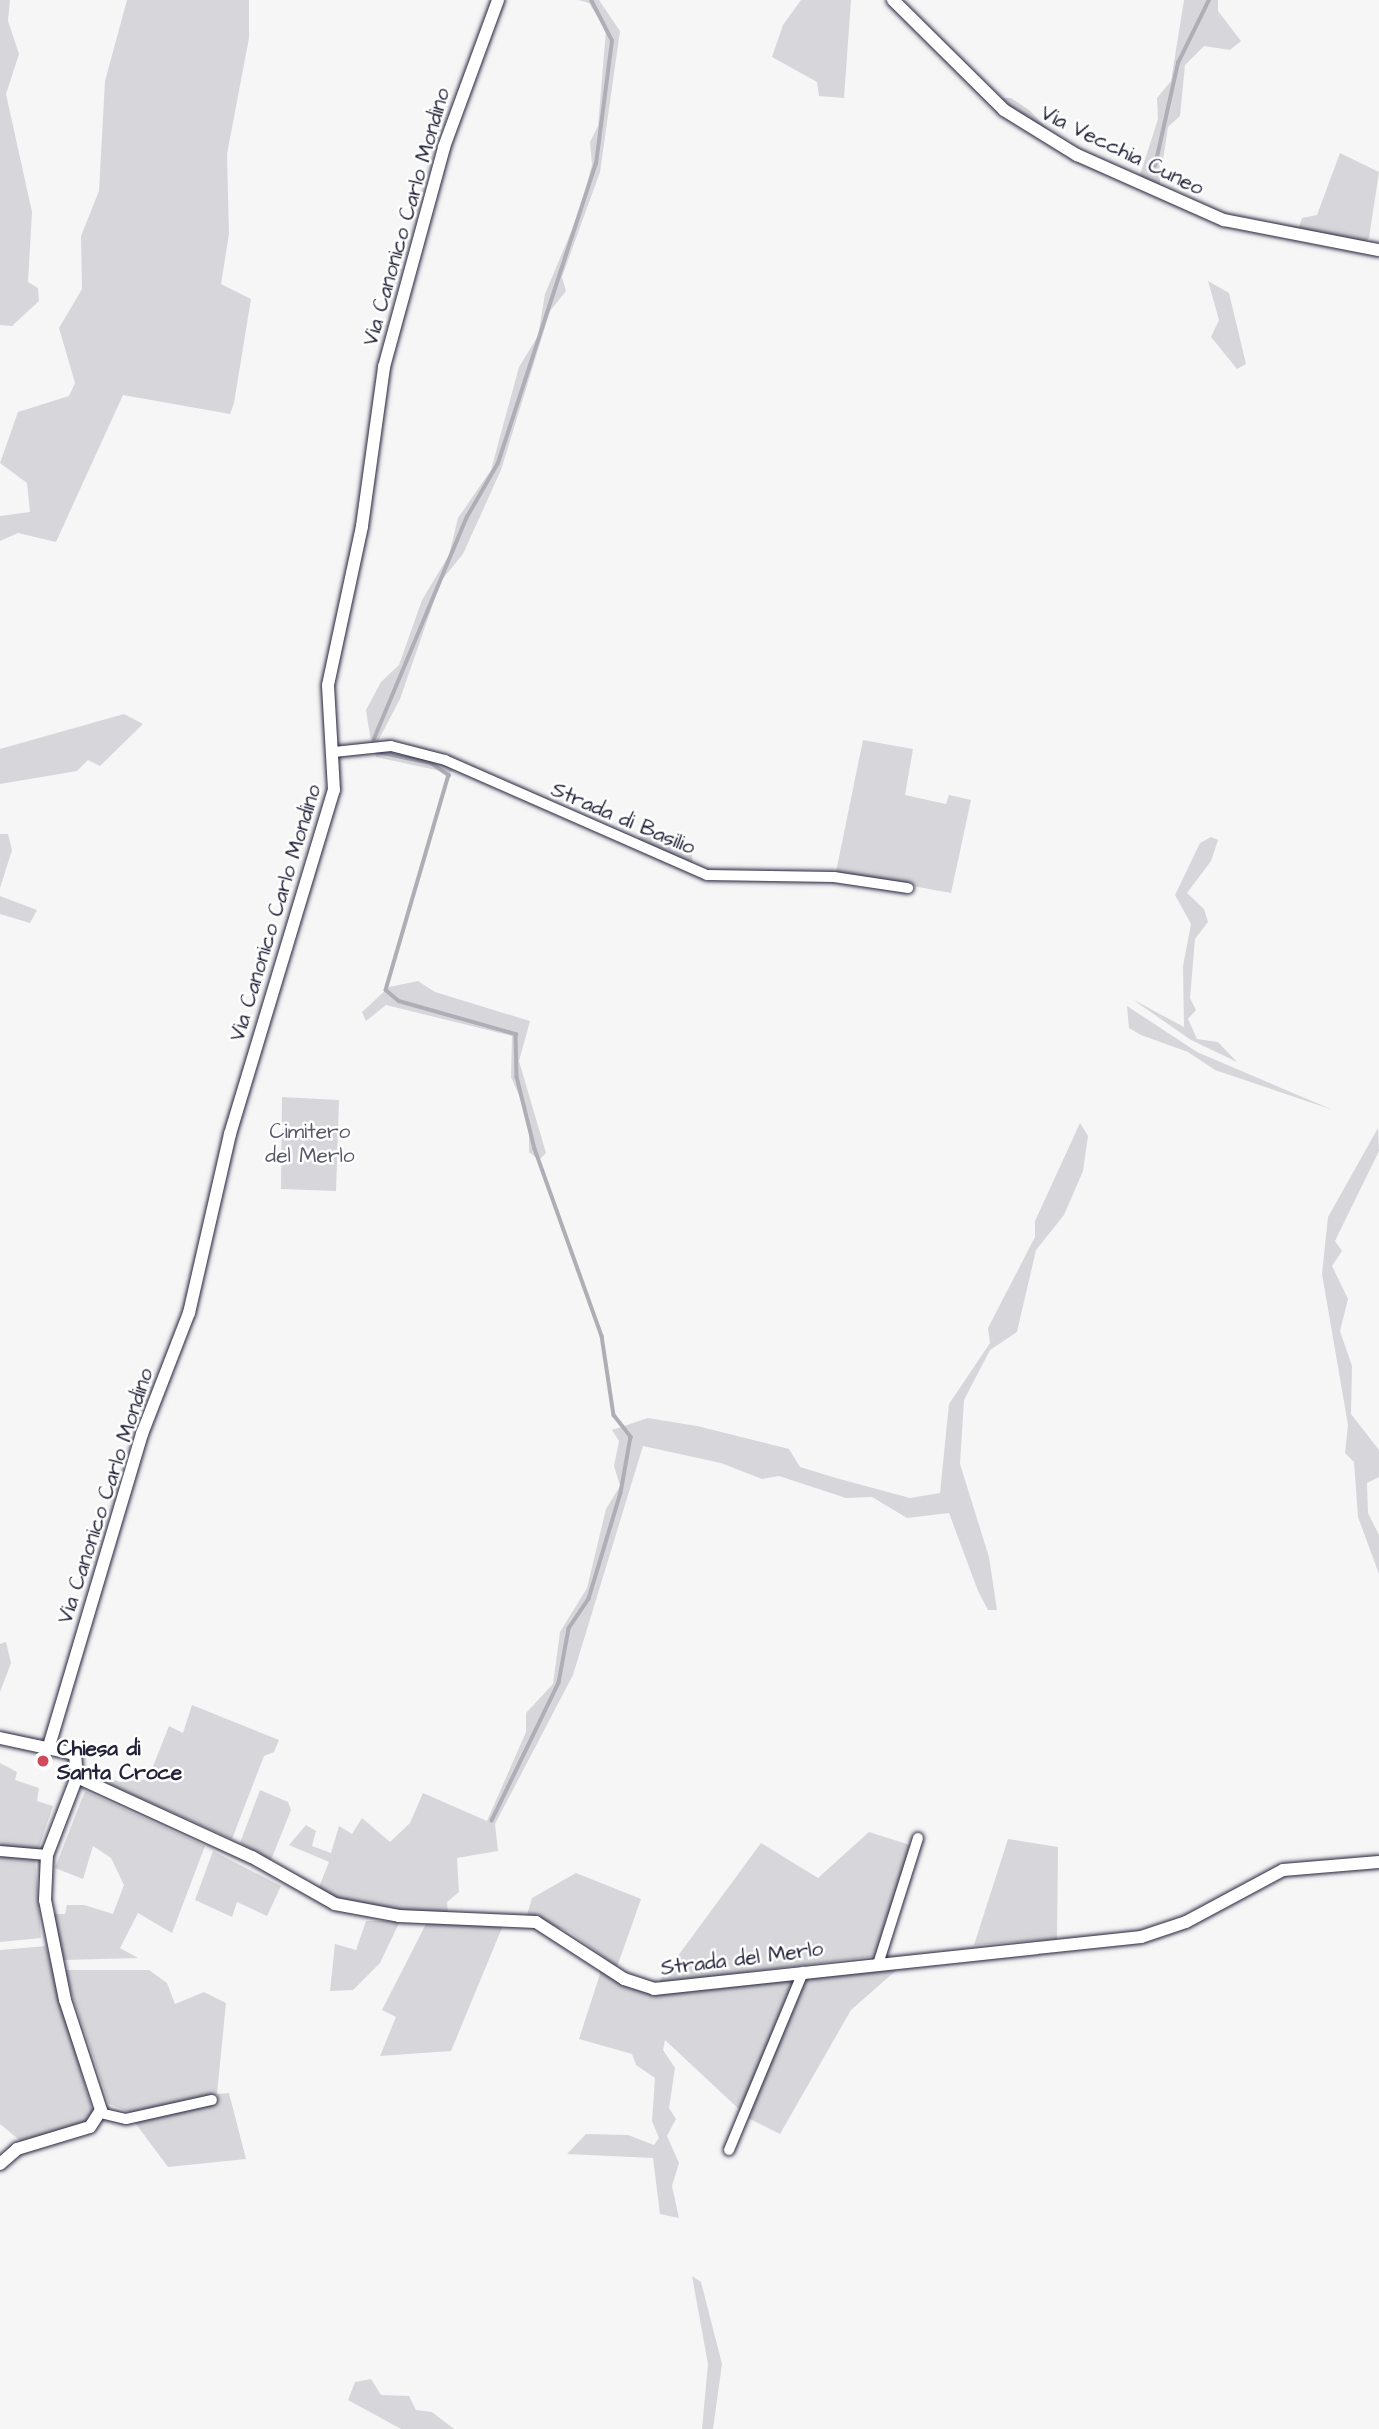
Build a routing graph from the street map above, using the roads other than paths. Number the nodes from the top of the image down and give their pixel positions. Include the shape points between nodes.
1 (498, 0) edge
2 (893, 0) edge
3 (1379, 250) edge
4 (334, 752) junction
5 (908, 888) dead end
6 (0, 1738) edge
7 (49, 1745) junction
8 (77, 1777) junction
9 (918, 1838) dead end
10 (0, 1851) edge
11 (47, 1855) junction
12 (1379, 1862) edge
13 (879, 1961) junction
14 (803, 1972) junction
15 (212, 2100) dead end
16 (100, 2113) junction
17 (729, 2150) dead end
18 (0, 2164) edge

1 - 4 street, Via Canonico Carlo Mondino via 448,134 392,331 362,526 328,685
2 - 3 street, Via Vecchia Cuneo via 1004,110 1077,155 1224,220
4 - 5 street, Strada di Basilio via 391,746 445,760 708,875 834,877
4 - 7 street, Via Canonico Carlo Mondino via 334,790 230,1134 189,1312 142,1434
6 - 7 street
7 - 8 street via 79,1758
8 - 11 street
8 - 14 street, Strada del Merlo via 252,1857 335,1904 399,1916 536,1922 644,1987
9 - 13 street
10 - 11 street
11 - 16 street via 52,1941
12 - 13 street, Strada del Merlo via 1283,1870 1186,1922 1141,1937
13 - 14 street, Strada del Merlo
14 - 17 street
15 - 16 street via 126,2119
16 - 18 street via 84,2130 18,2149

